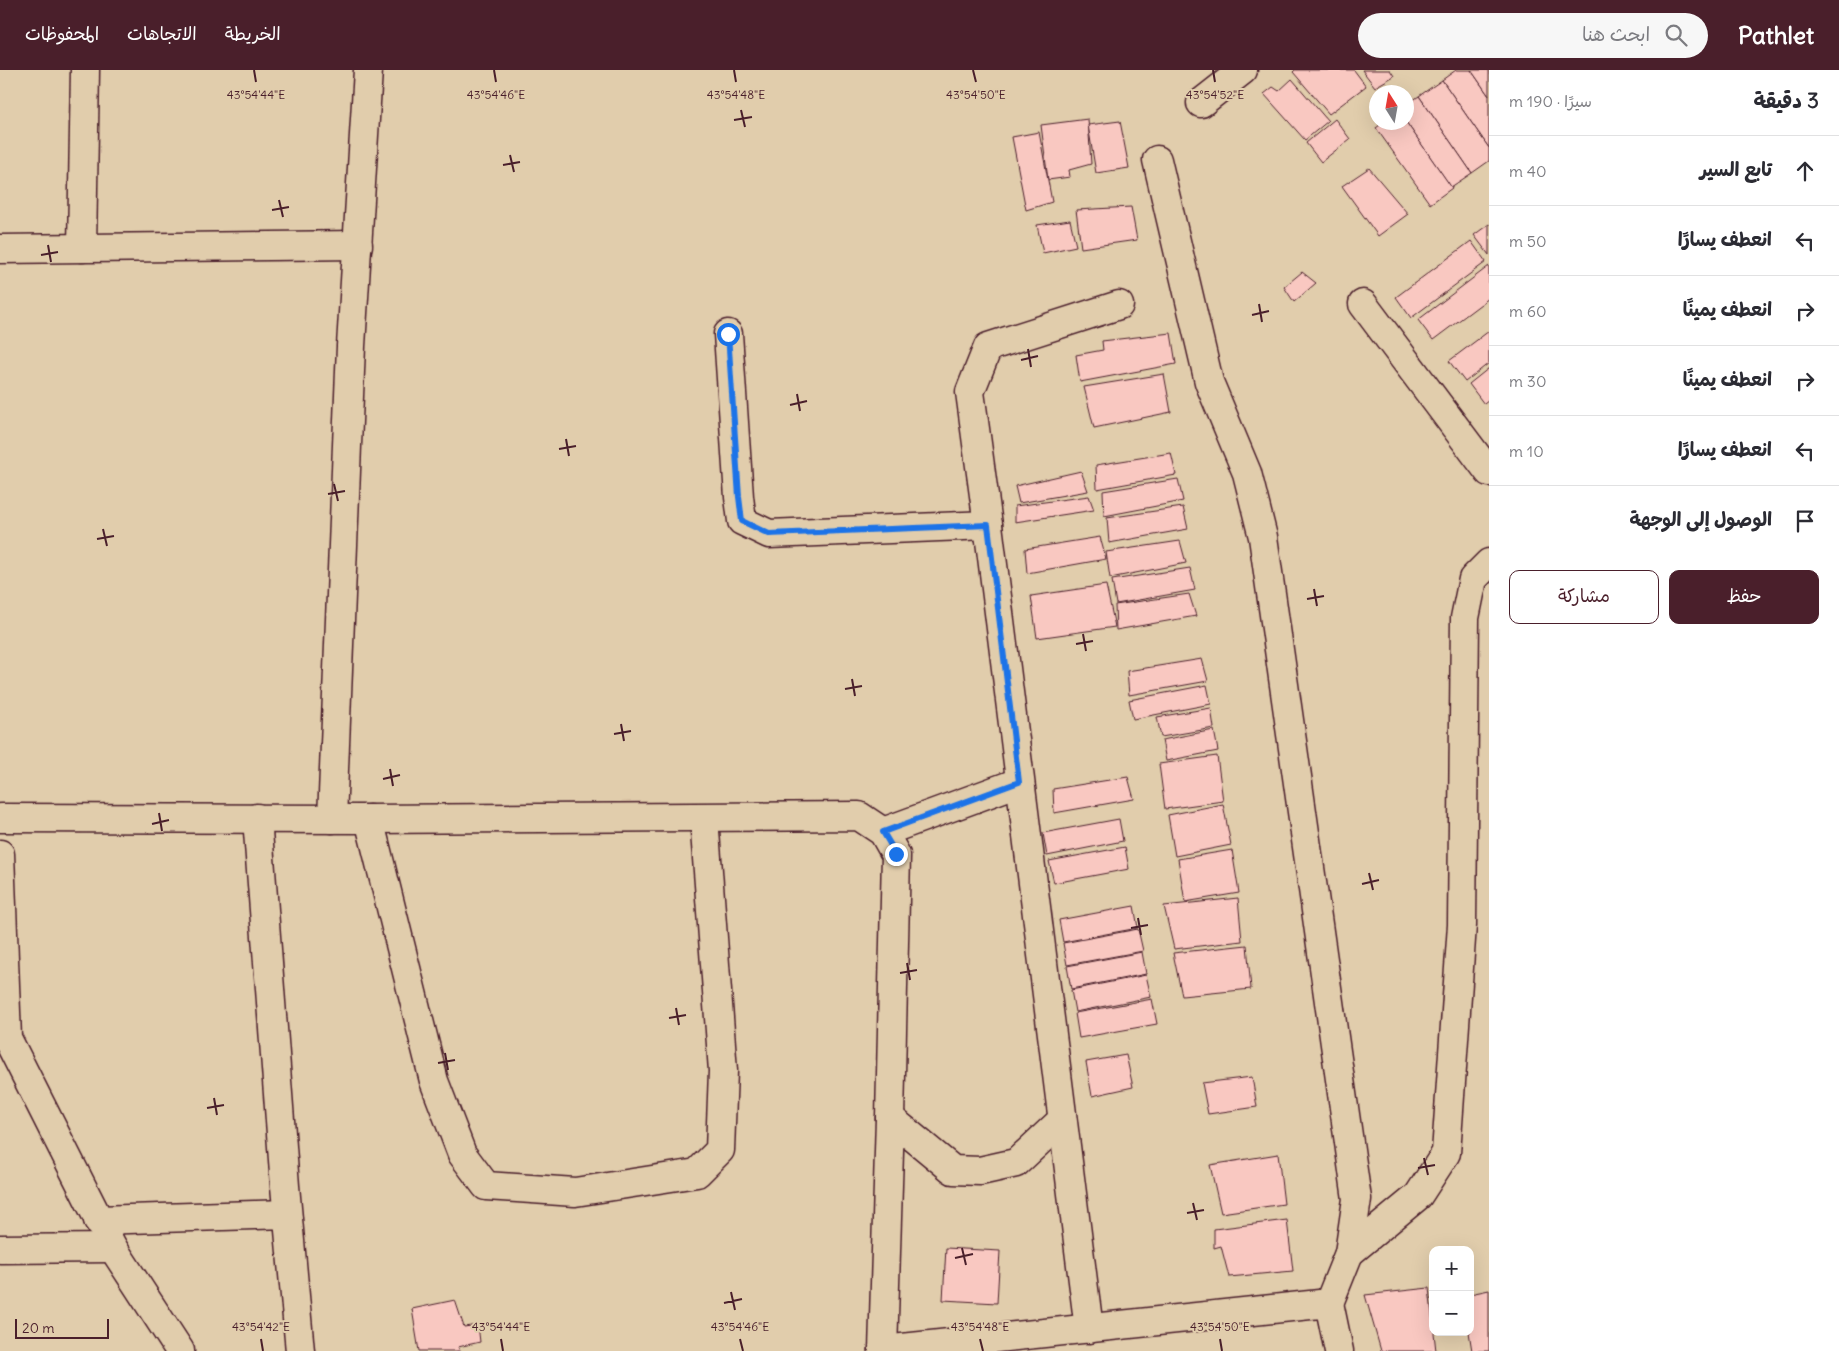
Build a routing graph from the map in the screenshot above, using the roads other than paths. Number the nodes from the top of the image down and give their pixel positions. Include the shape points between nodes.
1 (85, 70) edge
2 (368, 70) edge
3 (1243, 70) edge
4 (1201, 103) dead end
5 (1157, 160) dead end
6 (358, 245) junction
7 (82, 248) junction
8 (0, 249) edge
9 (1363, 304) dead end
10 (1119, 305) dead end
11 (728, 334) dead end
12 (1489, 472) edge
13 (988, 525) junction
14 (1489, 563) edge
15 (1019, 782) junction
16 (0, 818) edge
17 (257, 818) junction
18 (704, 818) junction
19 (332, 819) junction
20 (369, 819) junction
21 (883, 832) junction
22 (0, 854) edge
23 (3, 1038) edge
24 (890, 1118) junction
25 (1062, 1120) junction
26 (287, 1214) junction
27 (98, 1220) junction
28 (113, 1248) junction
29 (0, 1249) edge
30 (1350, 1253) junction
31 (1329, 1303) junction
32 (1089, 1329) junction
33 (180, 1351) edge
34 (300, 1351) edge
35 (883, 1351) edge
36 (1339, 1351) edge

1 - 7 street
2 - 6 street
3 - 4 street
5 - 30 street via 1209,382 1247,474 1263,537 1357,1199
6 - 7 street
6 - 19 street
7 - 8 street
9 - 12 street
10 - 13 street via 988,347 970,392
11 - 13 street via 742,521 769,534
13 - 15 street
14 - 30 street via 1473,579 1465,618 1462,925 1446,1153 1418,1196
15 - 21 street
15 - 25 street
16 - 17 street
17 - 19 street
17 - 26 street
18 - 20 street
18 - 20 street via 723,1071 720,1150 697,1173 576,1192 486,1186 462,1154 434,1081
18 - 21 street via 858,816
19 - 20 street
21 - 24 street via 896,854
22 - 23 street
23 - 27 street
24 - 25 street via 953,1170 980,1171 1016,1163
24 - 35 street
25 - 32 street
26 - 27 street
26 - 34 street
27 - 28 street
28 - 29 street
28 - 33 street
30 - 31 street
31 - 32 street
31 - 36 street
32 - 35 street

